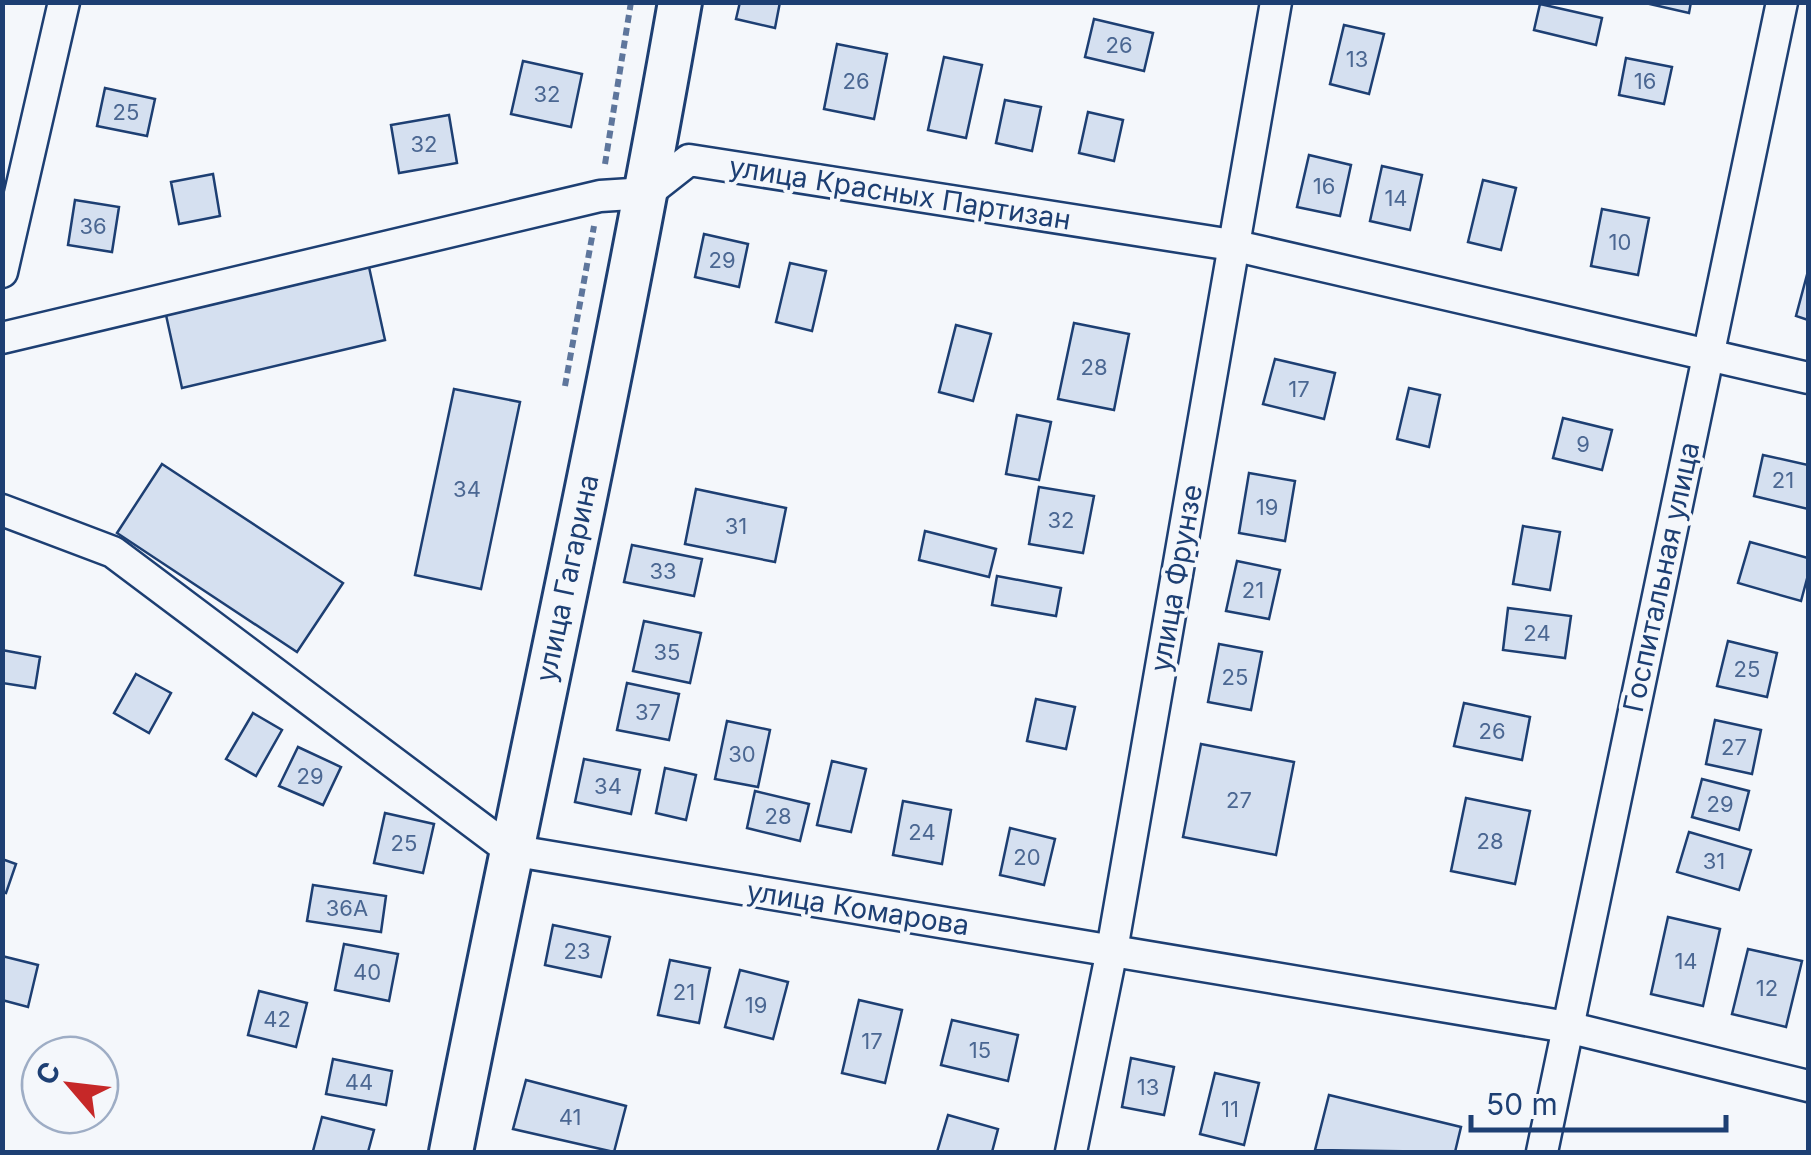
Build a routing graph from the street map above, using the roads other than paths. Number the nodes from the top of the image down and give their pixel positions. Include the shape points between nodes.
1 (64, 2) edge
2 (680, 2) edge
3 (1276, 2) edge
4 (1782, 2) edge
5 (647, 193) junction
6 (1232, 245) junction
7 (2, 272) edge
8 (2, 338) edge
9 (1708, 355) junction
10 (1808, 378) edge
11 (2, 510) edge
12 (510, 850) junction
13 (1112, 950) junction
14 (1567, 1027) junction
15 (1808, 1086) edge
16 (451, 1152) edge
17 (1071, 1152) edge
18 (1542, 1152) edge

1 - 7 street
2 - 5 main road, улица Гагарина
3 - 6 street, улица Фрунзе
4 - 9 street, Госпитальная улица
5 - 6 street, улица Красных Партизан via 689,160
5 - 8 street via 600,196
5 - 12 main road, улица Гагарина
6 - 9 street, улица Красных Партизан
6 - 13 street, улица Фрунзе
9 - 10 street, улица Красных Партизан
9 - 14 street, Госпитальная улица
11 - 12 street, улица Комарова via 113,552
12 - 13 street, улица Комарова
12 - 16 main road, улица Гагарина
13 - 14 street, улица Комарова
13 - 17 street, улица Фрунзе
14 - 15 street, улица Комарова
14 - 18 street, Госпитальная улица

